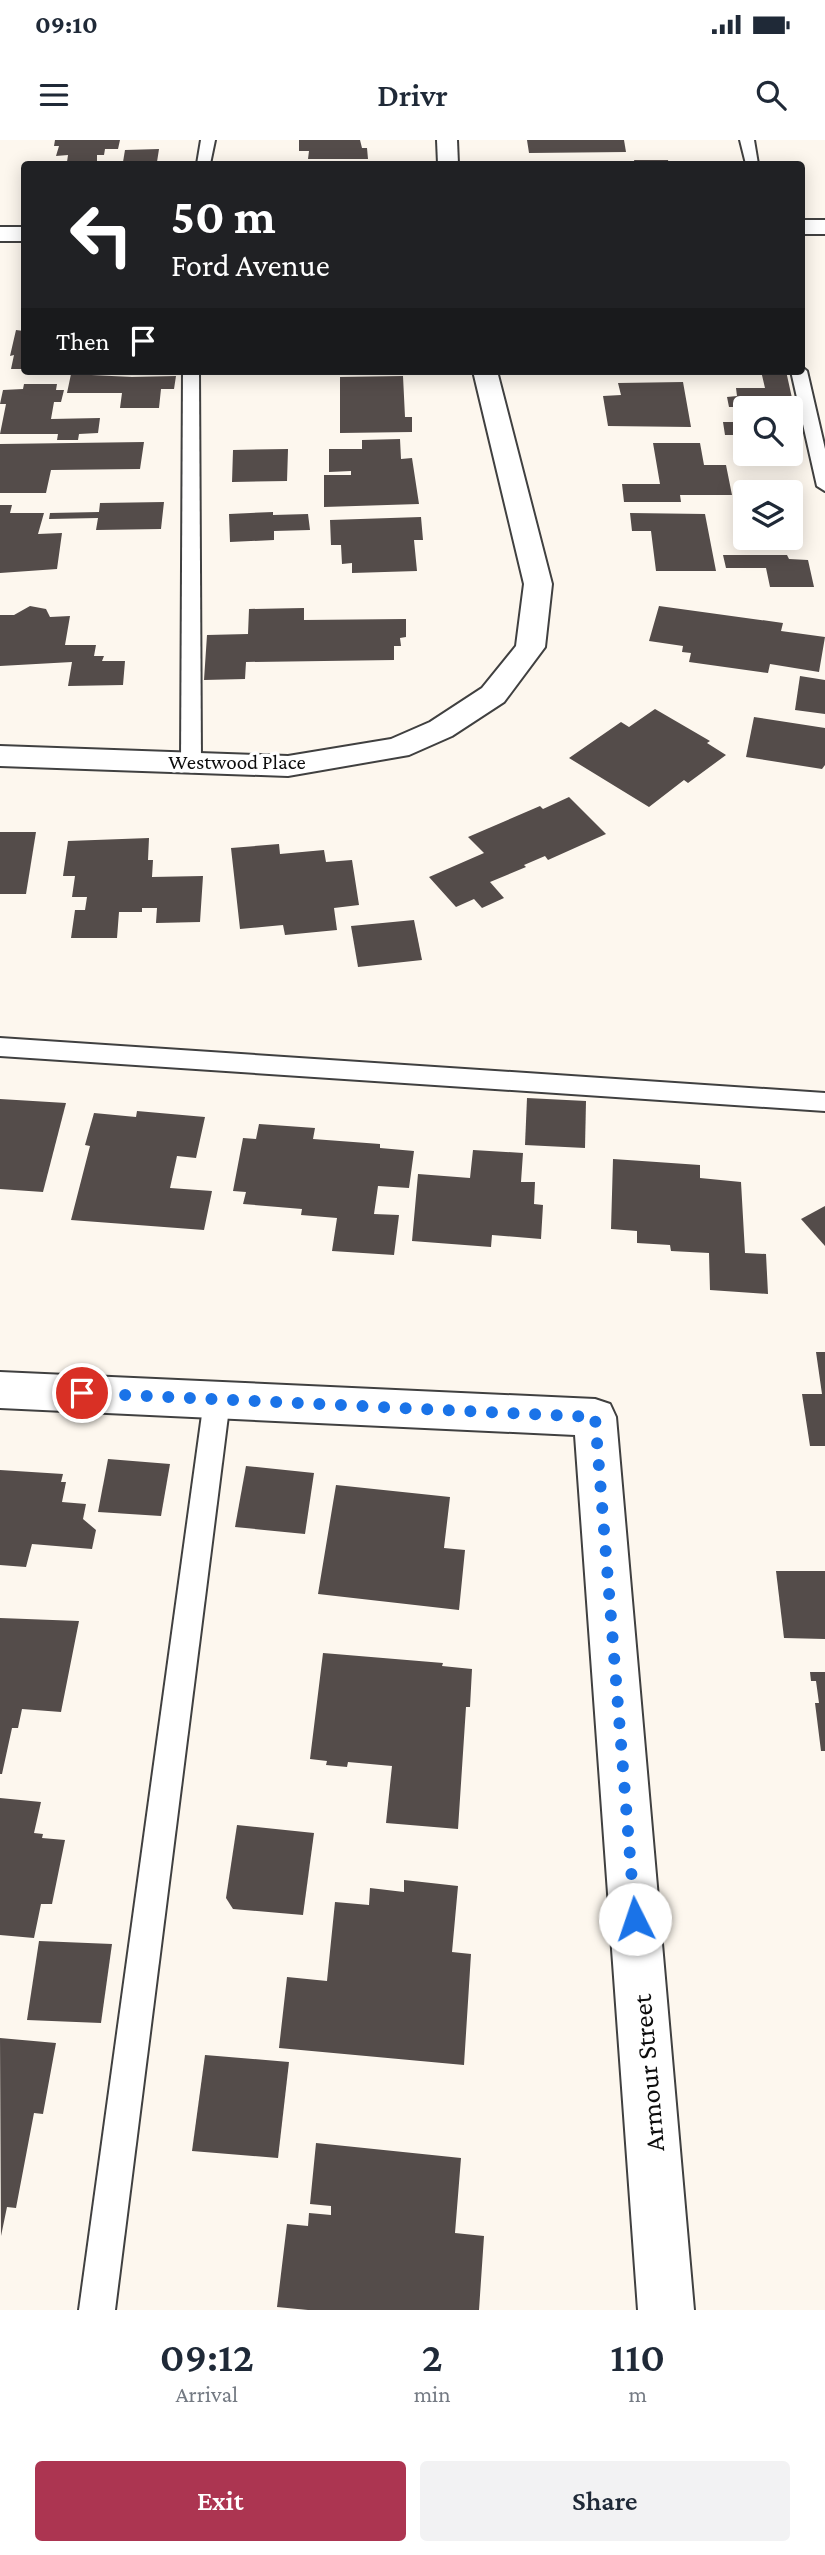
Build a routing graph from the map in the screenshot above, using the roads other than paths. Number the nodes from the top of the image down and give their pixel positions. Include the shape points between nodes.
1 (208, 140) edge
2 (447, 140) edge
3 (747, 140) edge
4 (204, 161) edge
5 (448, 161) edge
6 (751, 161) edge
7 (805, 227) edge
8 (825, 227) edge
9 (0, 234) edge
10 (21, 234) edge
11 (191, 375) edge
12 (486, 375) edge
13 (800, 375) edge
14 (825, 486) edge
15 (0, 756) edge
16 (191, 762) junction
17 (0, 1047) edge
18 (825, 1102) edge
19 (0, 1390) edge
20 (217, 1400) junction
21 (97, 2310) edge
22 (666, 2310) edge

1 - 4 lane
2 - 5 street
3 - 6 lane
7 - 8 street
9 - 10 street
11 - 16 lane
12 - 16 street, Westwood Place via 538,584 530,647 493,695 441,729 398,748 288,766
13 - 14 lane
15 - 16 street, Westwood Place
17 - 18 lane
19 - 20 street
20 - 21 lane
20 - 22 street, Armour Street via 595,1417

